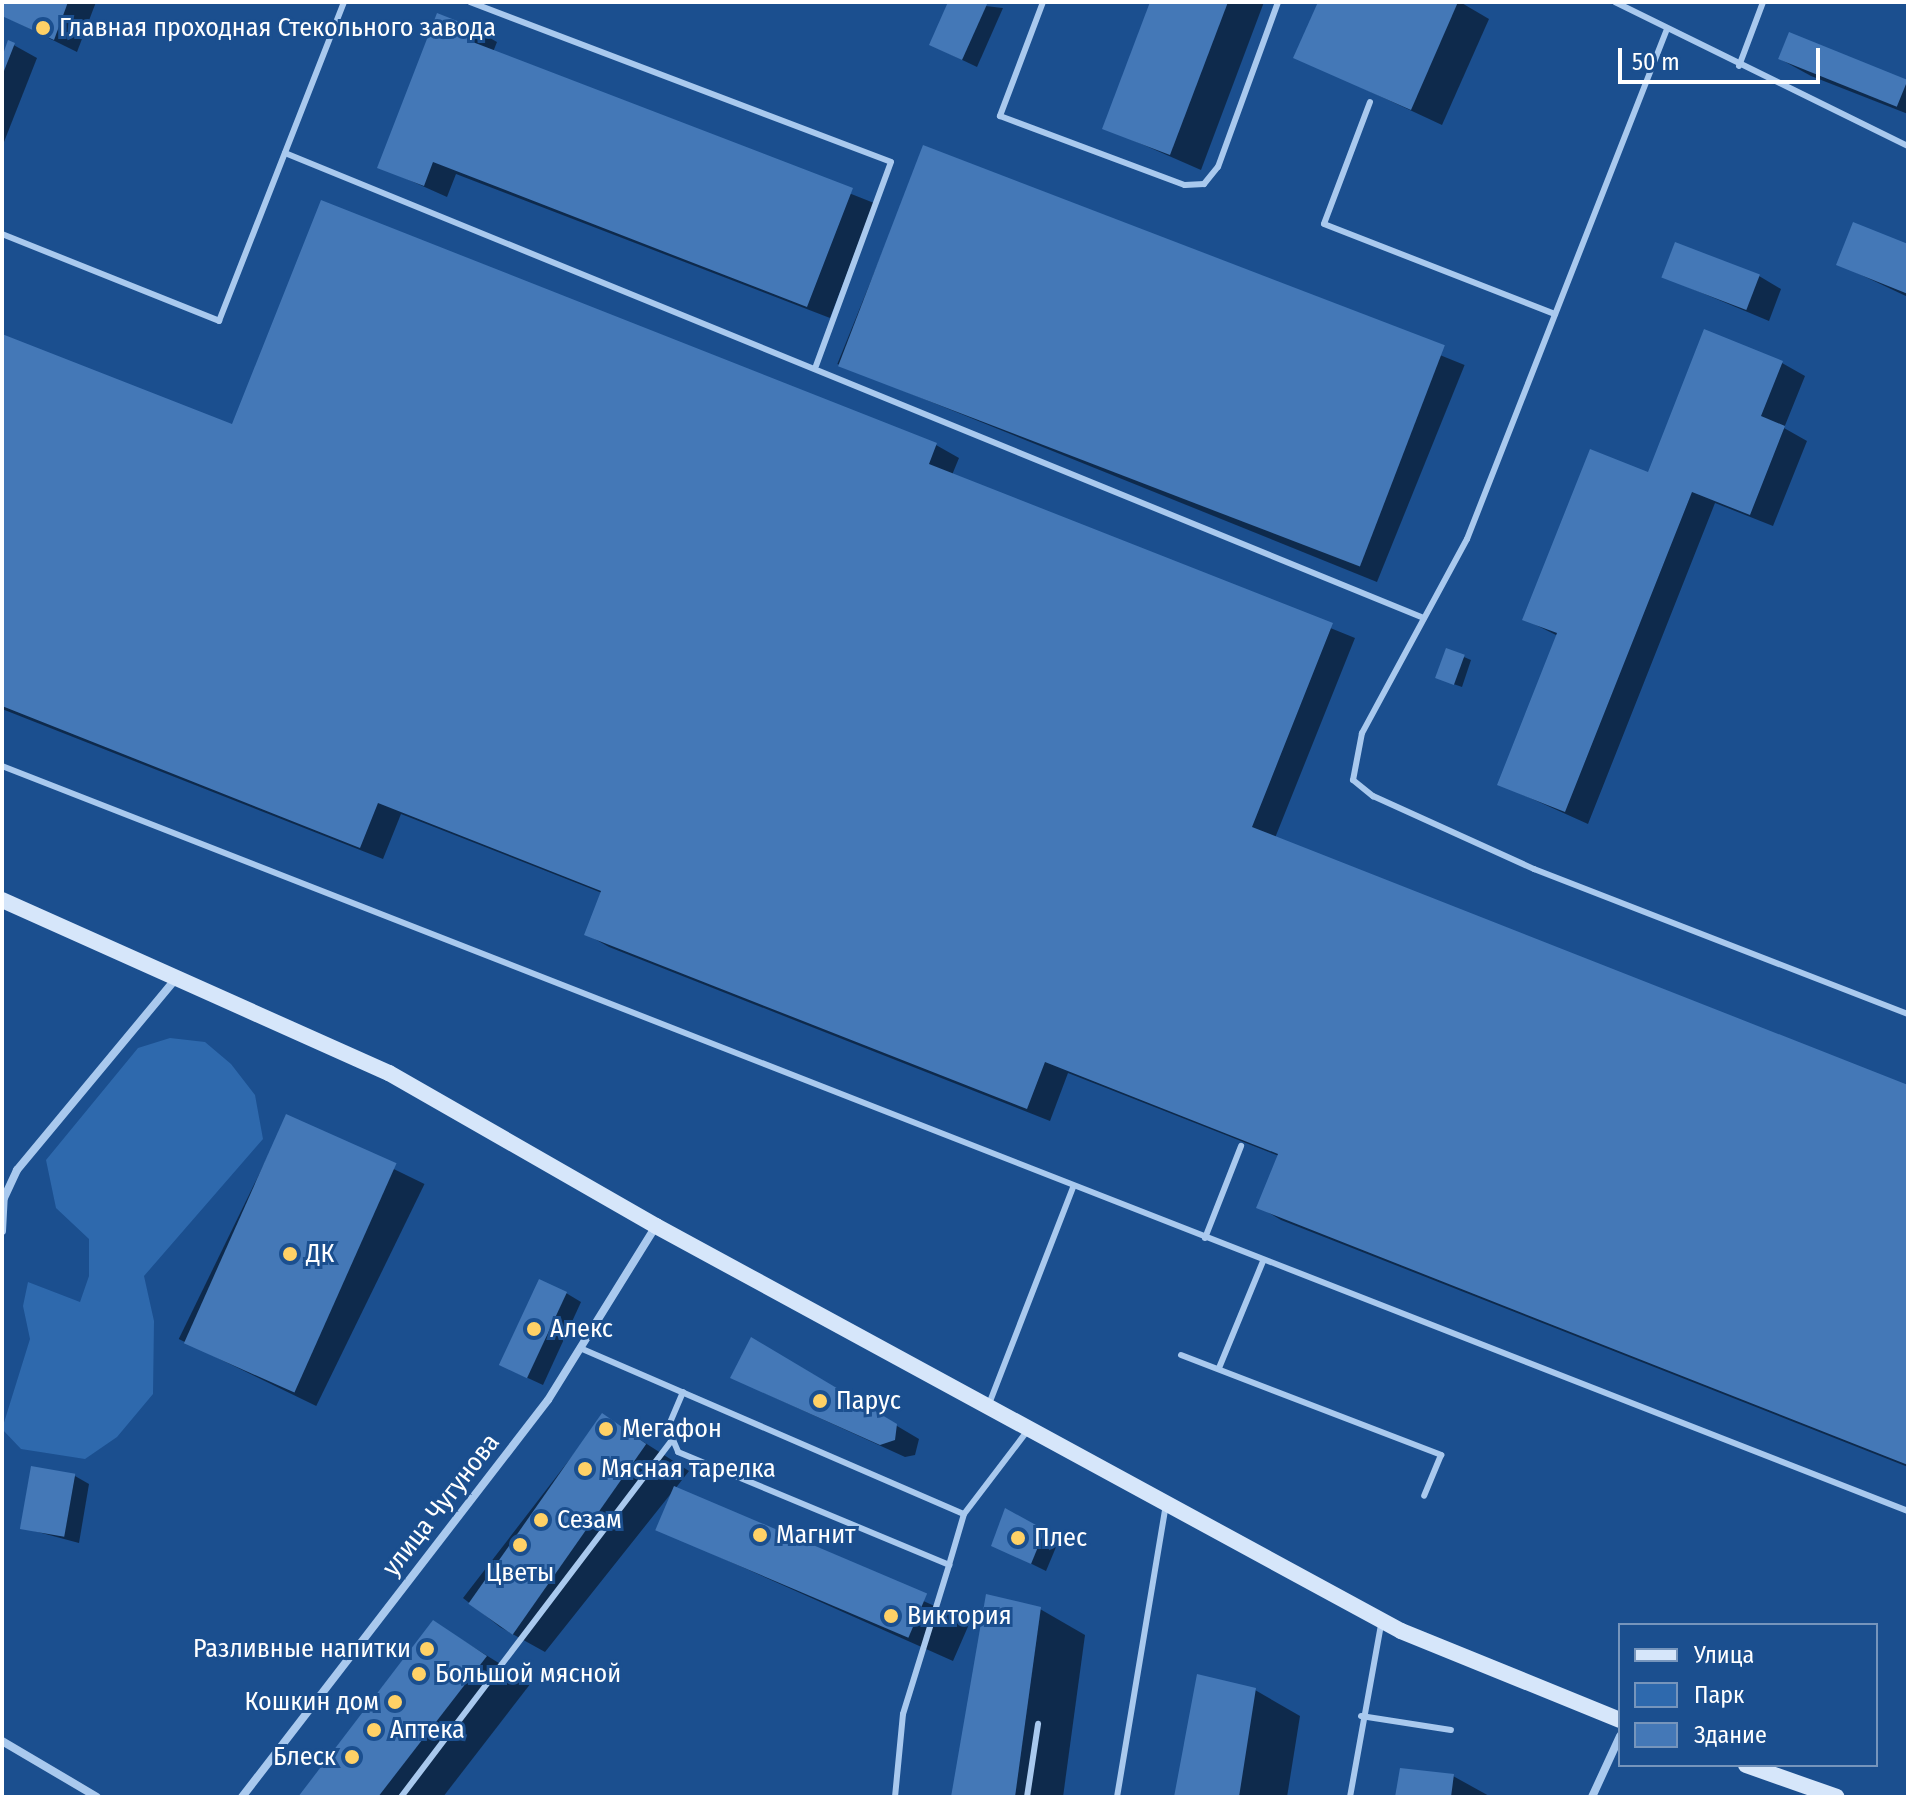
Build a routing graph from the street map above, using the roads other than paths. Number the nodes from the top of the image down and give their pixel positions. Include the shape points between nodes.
1 (344, 2) edge
2 (470, 2) edge
3 (1043, 2) edge
4 (1278, 2) edge
5 (1615, 2) edge
6 (1763, 2) edge
7 (1667, 29) junction
8 (1739, 66) junction
9 (1370, 102) dead end
10 (1908, 146) edge
11 (285, 153) junction
12 (2, 234) edge
13 (1555, 314) junction
14 (816, 366) junction
15 (1424, 618) junction
16 (2, 766) edge
17 (2, 900) edge
18 (177, 977) junction
19 (1908, 1014) edge
20 (1241, 1146) dead end
21 (1073, 1187) junction
22 (3, 1198) edge
23 (656, 1226) junction
24 (2, 1231) edge
25 (1205, 1238) junction
26 (1263, 1261) junction
27 (580, 1348) junction
28 (1181, 1355) dead end
29 (1219, 1368) junction
30 (683, 1392) junction
31 (988, 1405) junction
32 (1030, 1428) junction
33 (673, 1439) junction
34 (1424, 1496) dead end
35 (1167, 1503) junction
36 (1908, 1511) edge
37 (964, 1514) junction
38 (949, 1565) junction
39 (1382, 1620) junction
40 (1361, 1716) junction
41 (1618, 1719) edge
42 (1038, 1724) dead end
43 (1451, 1730) dead end
44 (1618, 1740) edge
45 (2, 1741) edge
46 (1752, 1767) edge
47 (97, 1797) edge
48 (242, 1797) edge
49 (401, 1797) edge
50 (895, 1797) edge
51 (1027, 1797) edge
52 (1117, 1797) edge
53 (1350, 1797) edge
54 (1592, 1797) edge
55 (1837, 1797) edge

1 - 11 lane
2 - 14 lane via 891,162
3 - 4 lane via 1000,116 1185,185 1204,184 1218,167
5 - 7 lane
6 - 8 lane
7 - 8 lane
7 - 13 lane
8 - 10 lane
9 - 13 lane via 1324,224
11 - 12 lane via 219,321
11 - 14 lane
13 - 15 lane via 1467,539
14 - 15 lane
15 - 19 lane via 1352,759 1353,780 1534,869
16 - 21 lane
17 - 18 main road
18 - 22 street via 17,1170
18 - 23 main road via 389,1073
20 - 25 lane
21 - 25 lane
21 - 31 lane
22 - 24 street
23 - 27 street, улица Чугунова
23 - 31 main road
25 - 26 lane
26 - 29 lane
26 - 36 lane
27 - 30 lane
27 - 48 street, улица Чугунова
28 - 29 lane
29 - 34 lane via 1441,1455
30 - 33 lane via 668,1428
30 - 37 lane
31 - 32 main road
32 - 35 main road
32 - 37 lane
33 - 38 lane via 678,1452
33 - 49 lane
35 - 39 main road
35 - 52 lane
37 - 38 lane
38 - 50 lane via 903,1714
39 - 40 lane
39 - 41 main road
40 - 43 lane
40 - 53 lane
42 - 51 lane
44 - 54 street
45 - 47 street
46 - 55 main road

